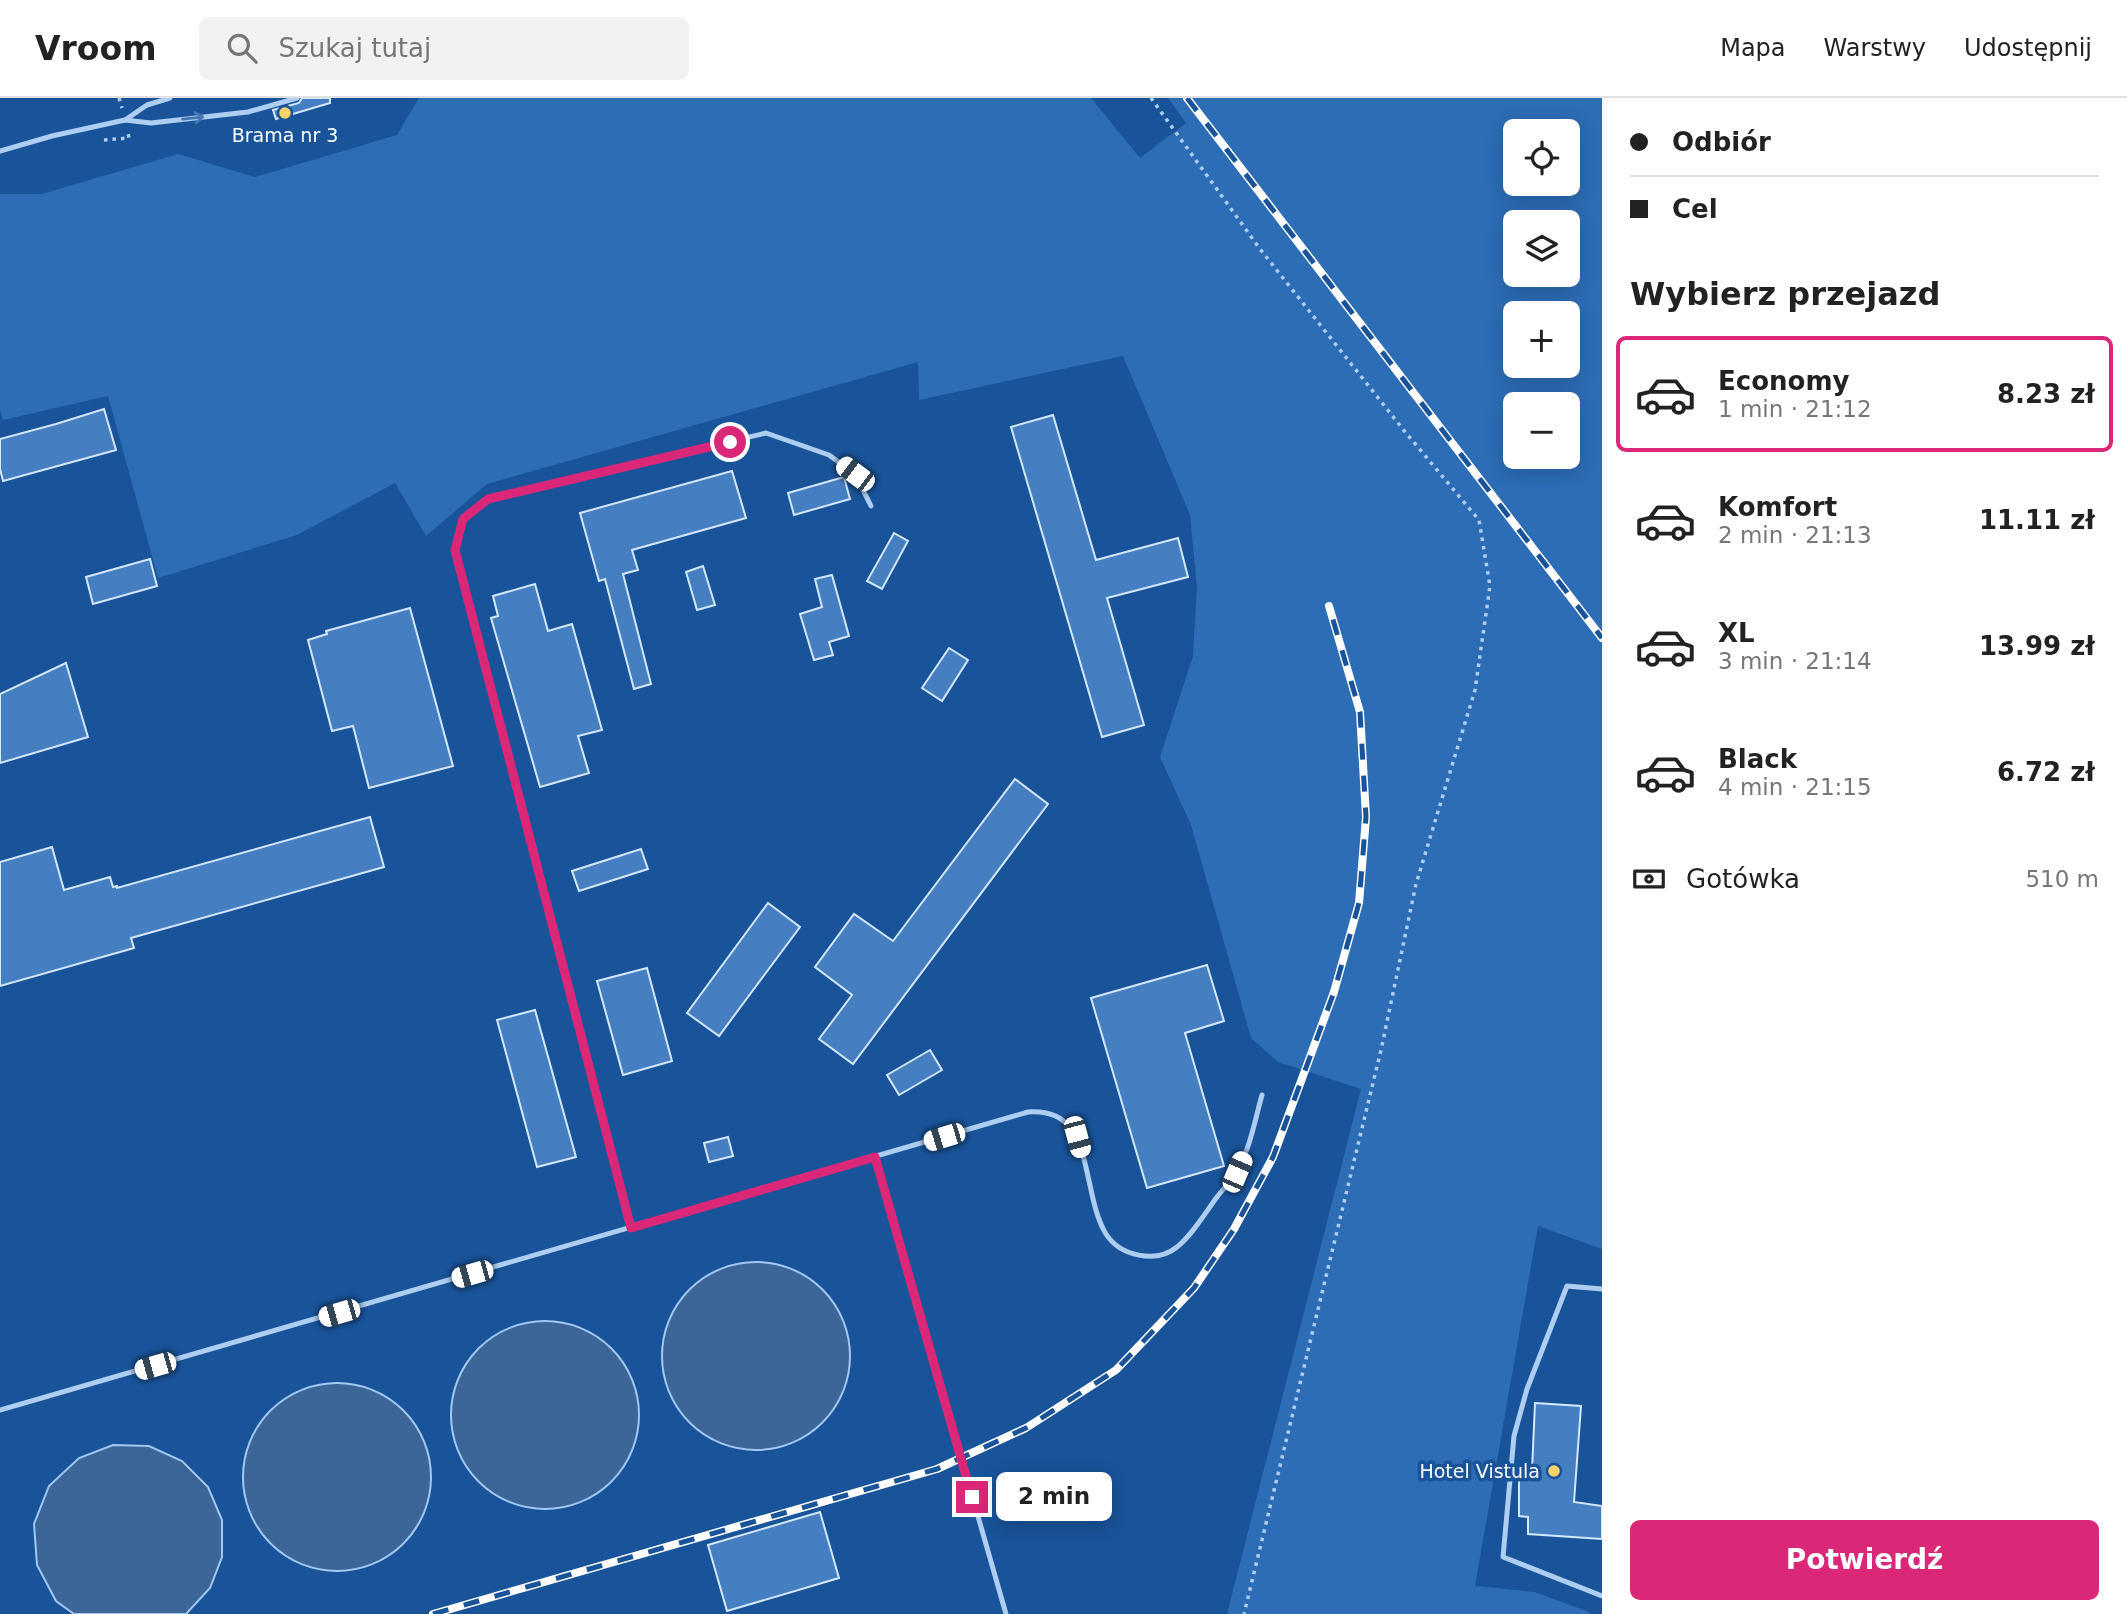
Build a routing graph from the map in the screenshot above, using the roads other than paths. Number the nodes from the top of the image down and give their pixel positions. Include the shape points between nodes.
1 (170, 98) edge
2 (297, 98) edge
3 (125, 120) junction
4 (0, 151) edge
5 (871, 506) dead end
6 (1262, 1095) dead end
7 (875, 1157) junction
8 (631, 1228) junction
9 (1602, 1289) edge
10 (0, 1410) edge
11 (1602, 1596) edge
12 (1006, 1614) edge

1 - 3 lane via 147,105
3 -> 2 lane via 151,123 248,112
3 - 4 lane
5 - 8 lane via 855,474 830,455 766,433 488,499 463,519 455,550
6 - 7 lane via 1237,1172 1177,1247 1154,1256 1129,1253 1107,1236 1077,1137 1068,1125 1043,1111
7 - 8 lane
7 - 12 lane
8 - 10 lane
9 - 11 lane via 1567,1286 1527,1389 1514,1436 1503,1557

